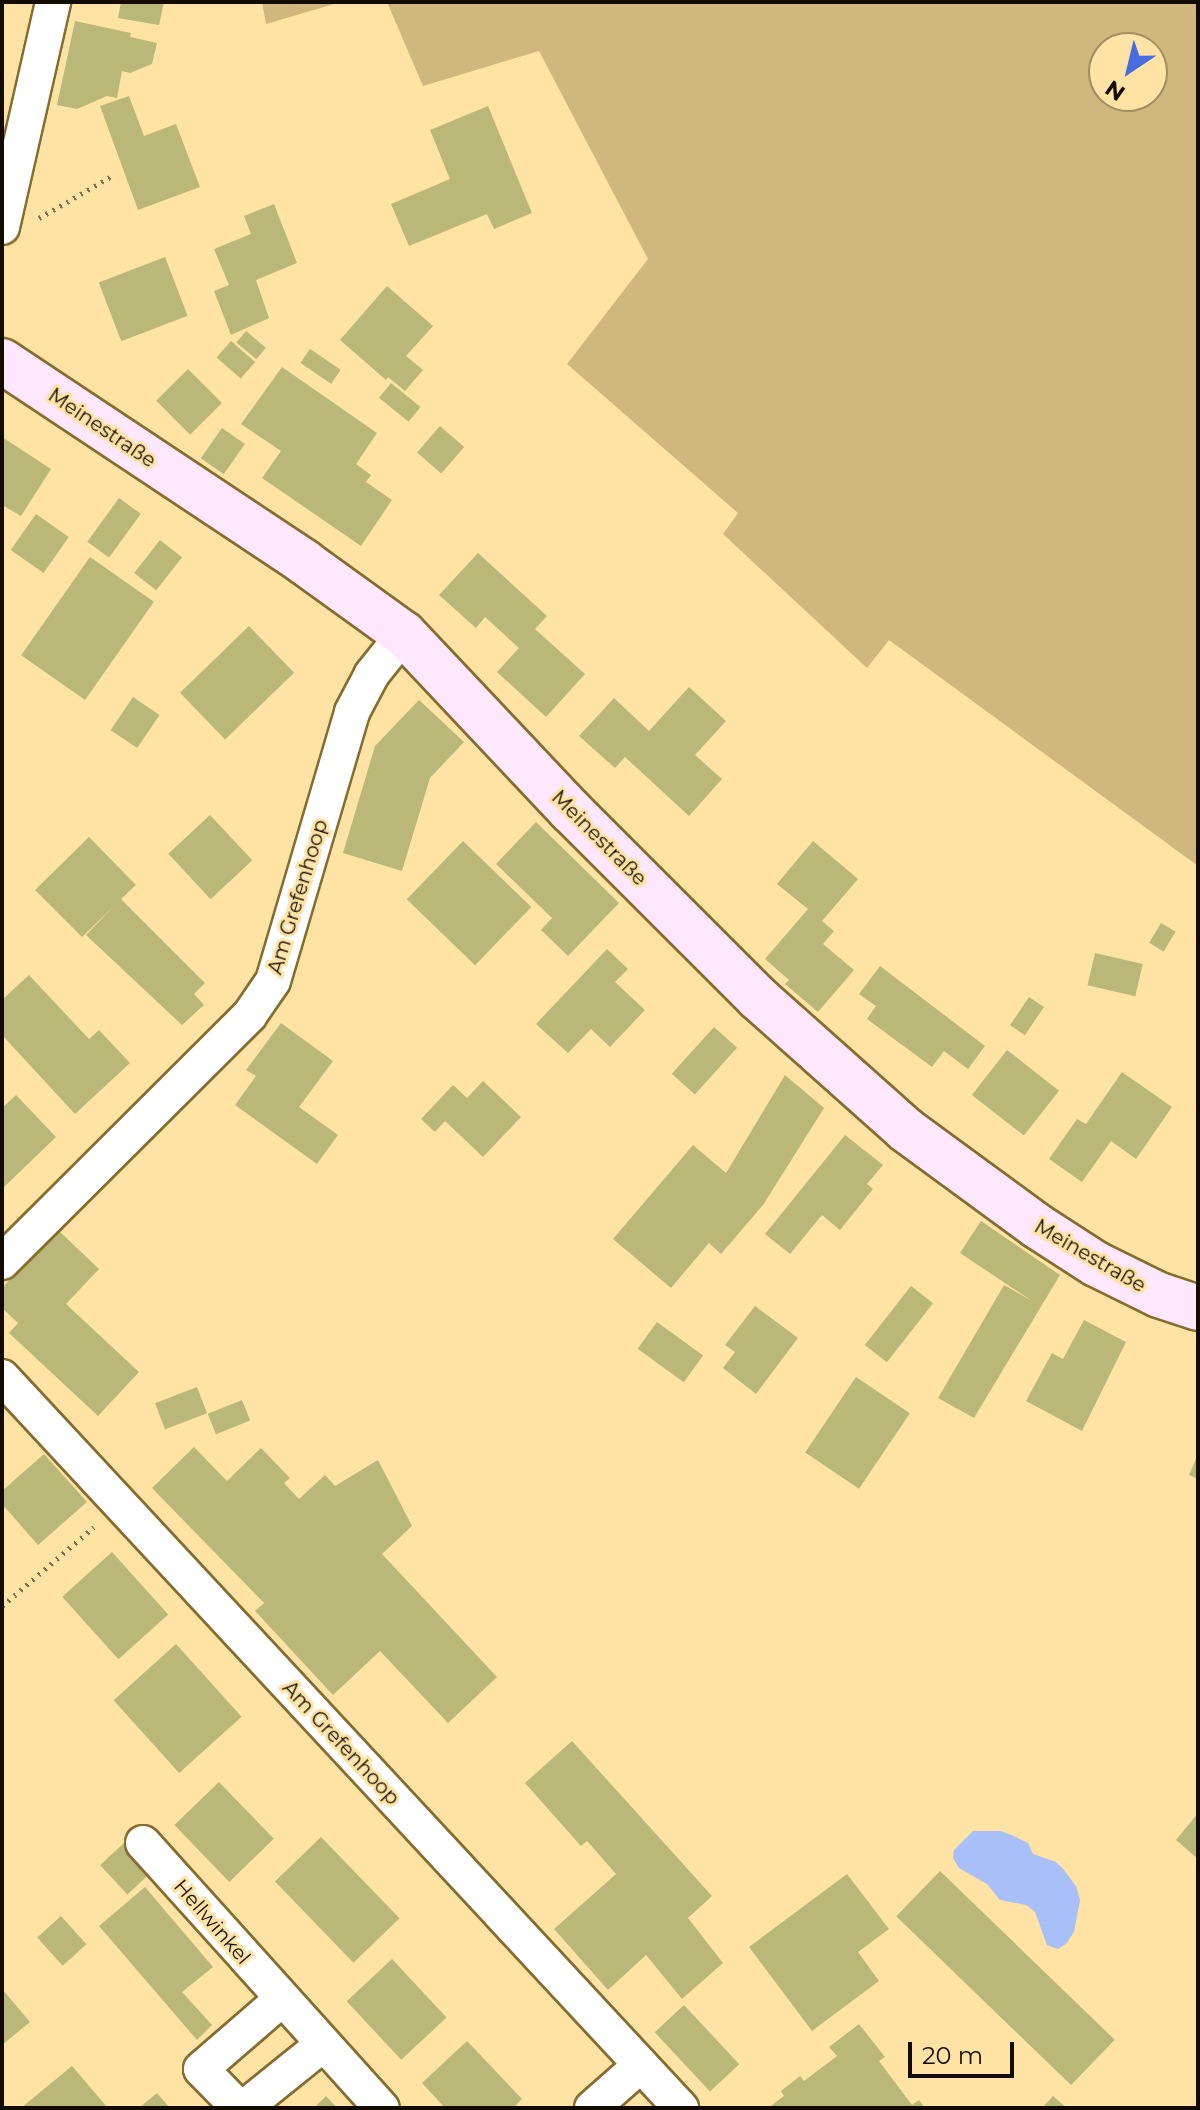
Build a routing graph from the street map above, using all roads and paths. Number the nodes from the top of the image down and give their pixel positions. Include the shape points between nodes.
1 (53, 2) edge
2 (112, 176) dead end
3 (37, 219) dead end
4 (2, 227) edge
5 (2, 361) edge
6 (404, 634) junction
7 (2, 1262) edge
8 (1198, 1308) edge
9 (2, 1377) edge
10 (119, 1505) junction
11 (2, 1606) edge
12 (143, 1843) dead end
13 (281, 2000) junction
14 (322, 2045) junction
15 (641, 2065) junction
16 (241, 2108) edge
17 (382, 2108) edge
18 (592, 2108) edge
19 (681, 2108) edge

1 - 4 street
2 - 3 path
5 - 6 street, Meinestraße
6 - 7 street, Am Grefenhoop via 372,674 352,712 273,981 249,1016
6 - 8 street, Meinestraße via 758,998 906,1130 1096,1264
9 - 10 street, Am Grefenhoop
10 - 11 path
10 - 15 street, Am Grefenhoop
12 - 13 street, Hellwinkel
13 - 14 street, Hellwinkel
13 - 16 street via 201,2069
14 - 16 street
14 - 17 street, Hellwinkel
15 - 18 street
15 - 19 street, Am Grefenhoop

